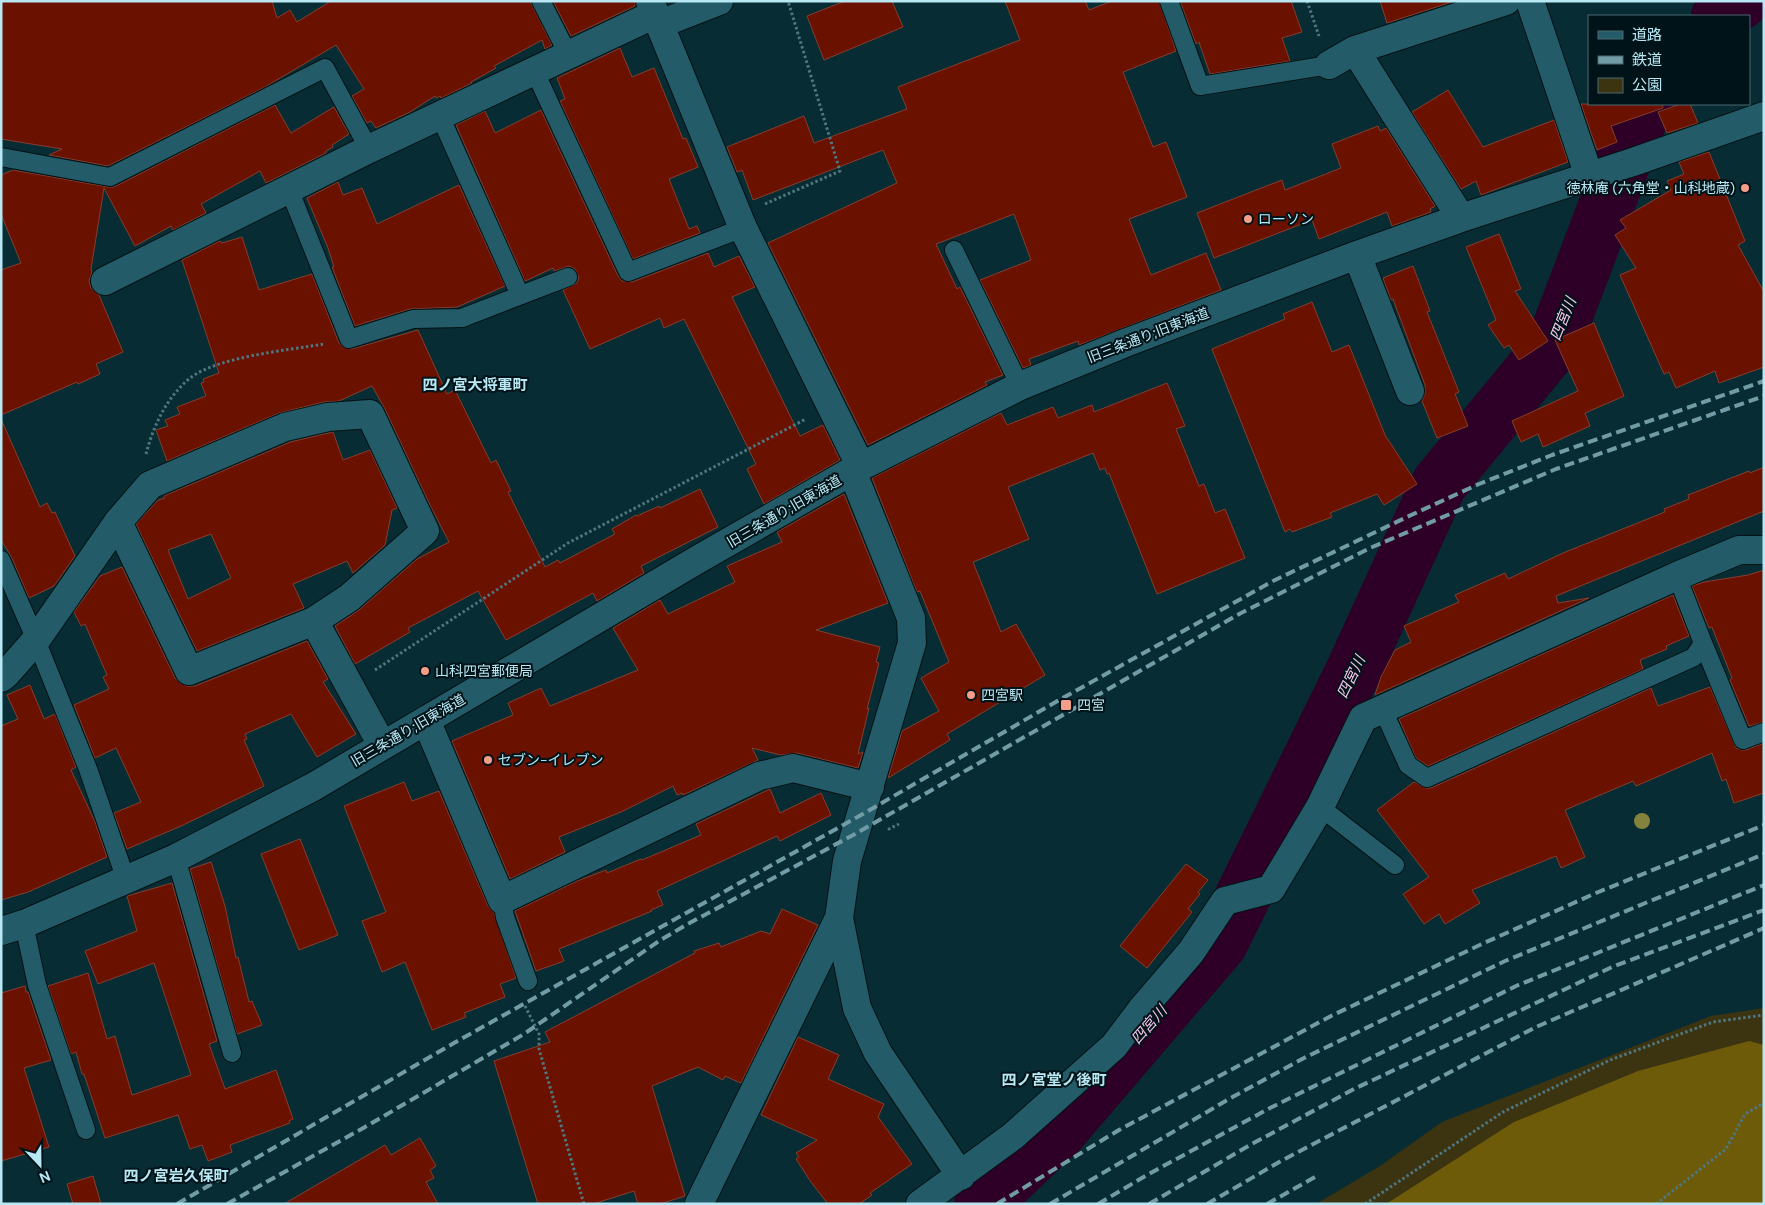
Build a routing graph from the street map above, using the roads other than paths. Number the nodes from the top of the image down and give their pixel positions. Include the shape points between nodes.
1 (541, 1) edge
2 (719, 1) edge
3 (1169, 1) edge
4 (1506, 1) edge
5 (1530, 1) edge
6 (655, 13) edge
7 (1355, 50) junction
8 (569, 56) junction
9 (1328, 65) joint
10 (535, 72) junction
11 (440, 116) junction
12 (1764, 116) edge
13 (370, 149) junction
14 (1, 157) edge
15 (1597, 174) junction
16 (289, 189) junction
17 (1461, 218) junction
18 (741, 222) junction
19 (954, 250) dead end
20 (1357, 255) junction
21 (568, 277) dead end
22 (105, 281) dead end
23 (520, 294) junction
24 (1020, 386) junction
25 (1410, 391) dead end
26 (857, 469) junction
27 (118, 522) junction
28 (1764, 550) edge
29 (1, 560) edge
30 (1677, 576) junction
31 (314, 621) junction
32 (36, 640) junction
33 (1703, 642) junction
34 (1, 678) edge
35 (1383, 710) junction
36 (426, 720) junction
37 (1764, 732) edge
38 (382, 746) junction
39 (870, 787) junction
40 (1320, 807) junction
41 (176, 858) junction
42 (1395, 865) dead end
43 (126, 880) junction
44 (502, 900) junction
45 (839, 918) junction
46 (13, 928) edge
47 (528, 981) road end
48 (232, 1052) dead end
49 (86, 1130) dead end
50 (961, 1176) junction
51 (699, 1204) edge
52 (920, 1204) edge

1 - 8 lane
2 - 6 street
3 - 9 lane via 1200,86
4 - 7 street
5 - 15 street
6 - 8 street
6 - 18 street
7 - 9 street
7 - 17 street
8 - 10 street
10 - 11 street
10 - 18 lane via 628,272
11 - 13 street
11 - 23 lane
12 - 15 street, 旧三条通り;旧東海道
13 - 14 lane via 324,68 110,176
13 - 16 street
15 - 17 street, 旧三条通り;旧東海道
16 - 22 street
16 - 23 lane via 349,339 413,319 462,318
17 - 20 street, 旧三条通り;旧東海道
18 - 26 street via 831,406
19 - 24 lane
20 - 24 street, 旧三条通り;旧東海道
20 - 25 street
21 - 23 lane
24 - 26 street, 旧三条通り;旧東海道
26 - 36 street, 旧三条通り;旧東海道
26 - 39 street via 911,618 912,643
27 - 31 street via 189,671
27 - 31 street via 150,485 285,427 328,417 370,414 425,531 349,598
27 - 32 street
28 - 30 street via 1740,550
29 - 32 lane
30 - 33 lane
30 - 35 street
31 - 38 street
32 - 34 street
32 - 43 lane via 88,769
33 - 35 lane via 1694,657 1427,778 1408,765
33 - 37 lane via 1743,740
35 - 40 street via 1363,718
36 - 38 street, 旧三条通り;旧東海道
36 - 44 street
38 - 41 street, 旧三条通り;旧東海道 via 312,787
39 - 44 street via 793,768 759,776
39 - 45 street via 847,861
40 - 42 lane
40 - 50 street via 1271,889 1225,901 1191,952 1114,1046 1013,1136
41 - 43 street, 旧三条通り;旧東海道
41 - 48 lane
43 - 46 street, 旧三条通り;旧東海道
44 - 47 lane
45 - 50 street via 857,1008 878,1053
45 - 51 street
46 - 49 lane via 37,985
50 - 52 street

